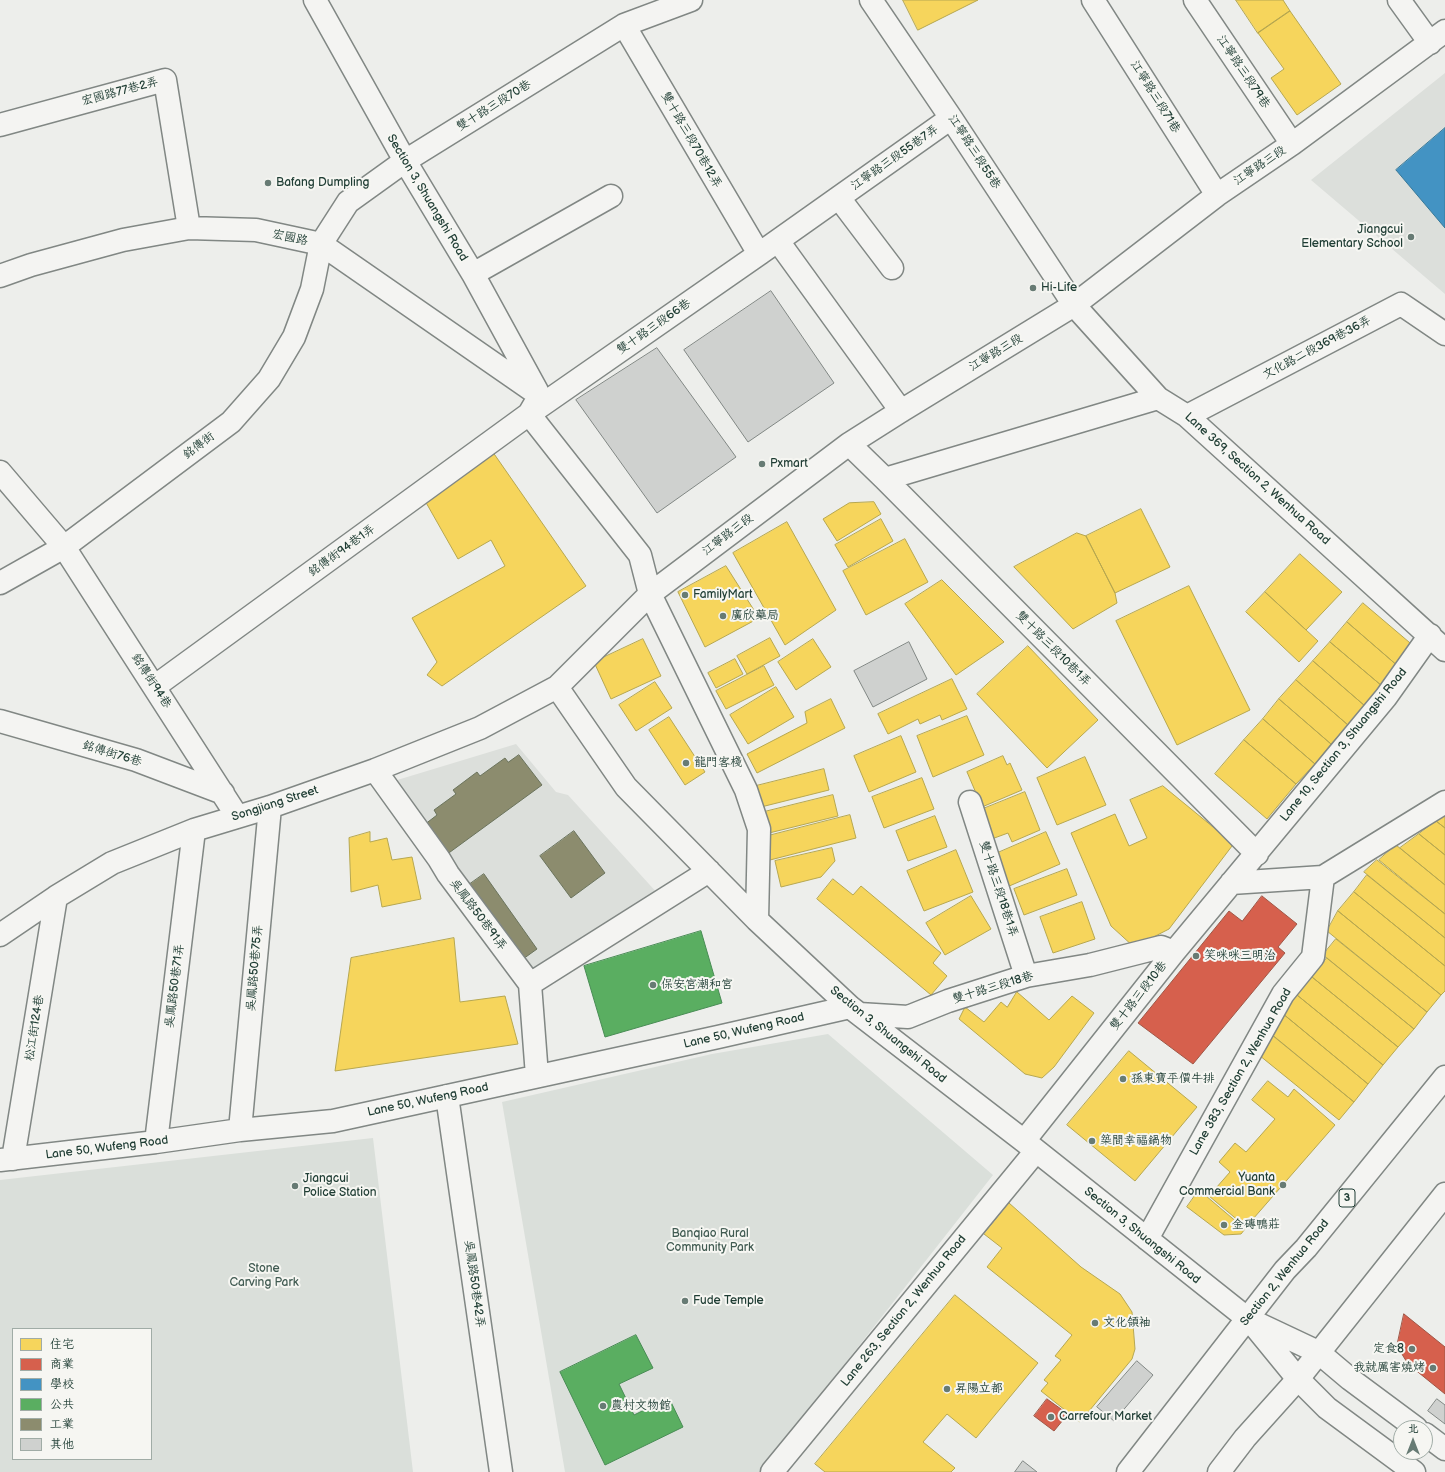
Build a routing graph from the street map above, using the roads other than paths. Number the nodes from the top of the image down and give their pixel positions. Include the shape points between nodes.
1 (315, 0) edge
2 (691, 0) edge
3 (871, 0) edge
4 (1093, 0) edge
5 (1195, 0) edge
6 (1399, 0) edge
7 (624, 25) junction
8 (1438, 37) edge
9 (951, 118) junction
10 (0, 125) edge
11 (1292, 144) junction
12 (404, 161) junction
13 (1217, 195) junction
14 (611, 196) dead end
15 (839, 198) junction
16 (189, 228) junction
17 (778, 241) junction
18 (321, 244) junction
19 (759, 254) junction
20 (892, 268) dead end
21 (473, 274) junction
22 (0, 276) edge
23 (1074, 305) junction
24 (1445, 334) edge
25 (540, 395) junction
26 (1158, 398) junction
27 (901, 411) junction
28 (529, 414) junction
29 (1187, 416) junction
30 (849, 444) junction
31 (0, 472) edge
32 (885, 479) junction
33 (64, 547) junction
34 (0, 583) edge
35 (650, 594) junction
36 (1430, 635) junction
37 (1445, 650) edge
38 (154, 687) junction
39 (557, 687) junction
40 (1, 727) edge
41 (375, 770) junction
42 (223, 793) junction
43 (970, 802) dead end
44 (1445, 802) edge
45 (270, 807) junction
46 (237, 816) junction
47 (194, 830) junction
48 (1257, 854) junction
49 (708, 871) junction
50 (1323, 877) junction
51 (1231, 884) junction
52 (56, 897) junction
53 (757, 920) junction
54 (0, 935) edge
55 (1174, 952) junction
56 (1026, 976) junction
57 (530, 984) junction
58 (854, 1011) junction
59 (537, 1076) junction
60 (1445, 1077) edge
61 (447, 1096) junction
62 (240, 1130) junction
63 (156, 1142) junction
64 (1030, 1146) junction
65 (7, 1159) edge
66 (1445, 1194) edge
67 (1147, 1239) junction
68 (1248, 1319) junction
69 (1318, 1352) junction
70 (1298, 1379) junction
71 (1405, 1420) edge
72 (1433, 1440) edge
73 (1445, 1449) edge
74 (501, 1472) edge
75 (772, 1472) edge
76 (1128, 1472) edge
77 (1219, 1472) edge
78 (1414, 1472) edge

1 - 12 street, Section 3, Shuangshi Road
2 - 7 street, 雙十路三段70巷
3 - 9 street, 江寧路三段55巷
4 - 13 street, 江寧路三段71巷
5 - 11 street, 江寧路三段79巷
6 - 8 street
7 - 12 street, 雙十路三段70巷
7 - 19 street, 雙十路三段70巷12弄
8 - 11 street, 江寧路三段
9 - 15 street, 江寧路三段55巷7弄
9 - 23 street, 江寧路三段55巷
10 - 16 street, 宏國路77巷2弄 via 165,80
11 - 13 street, 江寧路三段
12 - 18 street, 雙十路三段70巷 via 348,202
12 - 21 street, Section 3, Shuangshi Road
13 - 23 street, 江寧路三段
14 - 21 street
15 - 17 street, 江寧路三段55巷7弄
15 - 20 street, 江寧路三段55巷7弄
16 - 18 street, 宏國路 via 256,230
16 - 22 street, 宏國路 via 123,240
17 - 19 street, 雙十路三段66巷
17 - 27 street
18 - 25 street, 宏國路
18 - 33 street, 銘傳街 via 312,288 294,337 269,379 231,422
19 - 28 street, 雙十路三段66巷
21 - 25 street, Section 3, Shuangshi Road
23 - 26 street, Lane 369, Section 2, Wenhua Road
23 - 27 street, 江寧路三段
24 - 29 street, 文化路二段369巷36弄 via 1401,304
25 - 28 street
26 - 29 street, Lane 369, Section 2, Wenhua Road
26 - 32 street
27 - 30 street, 江寧路三段
28 - 35 street via 640,555
28 - 38 street, 銘傳街94巷1弄
29 - 36 street, Lane 369, Section 2, Wenhua Road
30 - 32 street, 雙十路三段10巷1弄
30 - 35 street, 江寧路三段
31 - 33 street, 銘傳街94巷
32 - 48 street, 雙十路三段10巷1弄
33 - 34 street, 銘傳街
33 - 38 street, 銘傳街94巷
35 - 39 street, 江寧路三段
35 - 53 street via 746,790 759,829
36 - 37 street, Lane 369, Section 2, Wenhua Road
36 - 48 street, Lane 10, Section 3, Shuangshi Road via 1386,697
38 - 42 street, 銘傳街94巷
39 - 41 street, Songjiang Street via 480,728
39 - 49 street, Section 3, Shuangshi Road via 626,787
40 - 42 street, 銘傳街76巷 via 136,760
41 - 45 street, Songjiang Street
41 - 57 street, 吳鳳路50巷91弄
42 - 46 street, 銘傳街94巷
43 - 56 street, 雙十路三段18巷1弄
44 - 50 street
45 - 46 street, Songjiang Street
45 - 62 street, 吳鳳路50巷75弄
46 - 47 street, Songjiang Street
47 - 52 street, Songjiang Street via 112,863
47 - 63 street, 吳鳳路50巷71弄
48 - 51 street, 雙十路三段10巷
49 - 53 street, Section 3, Shuangshi Road
49 - 57 street
50 - 51 street
50 - 67 street, Lane 383, Section 2, Wenhua Road via 1313,957 1283,994
51 - 55 street, 雙十路三段10巷
52 - 54 street, Songjiang Street
52 - 65 street, 松江街124巷
53 - 58 street, Section 3, Shuangshi Road
55 - 56 street, 雙十路三段18巷 via 1161,947 1090,966
55 - 64 street, 雙十路三段10巷
56 - 58 street, 雙十路三段18巷 via 908,1017
57 - 59 street
58 - 59 street, Lane 50, Wufeng Road
58 - 64 street, Section 3, Shuangshi Road
59 - 61 street, Lane 50, Wufeng Road
60 - 68 street, Section 2, Wenhua Road / 3
61 - 62 street, Lane 50, Wufeng Road via 333,1121
61 - 74 street, 吳鳳路50巷42弄
62 - 63 street, Lane 50, Wufeng Road
63 - 65 street, Lane 50, Wufeng Road
64 - 67 street, Section 3, Shuangshi Road
64 - 75 street, Lane 263, Section 2, Wenhua Road
66 - 69 street
67 - 68 street, Section 3, Shuangshi Road
68 - 69 street
68 - 70 street
68 - 76 street, Section 2, Wenhua Road / 3
69 - 70 street
69 - 71 street
70 - 77 street via 1245,1438
70 - 78 street via 1327,1408
72 - 73 street

